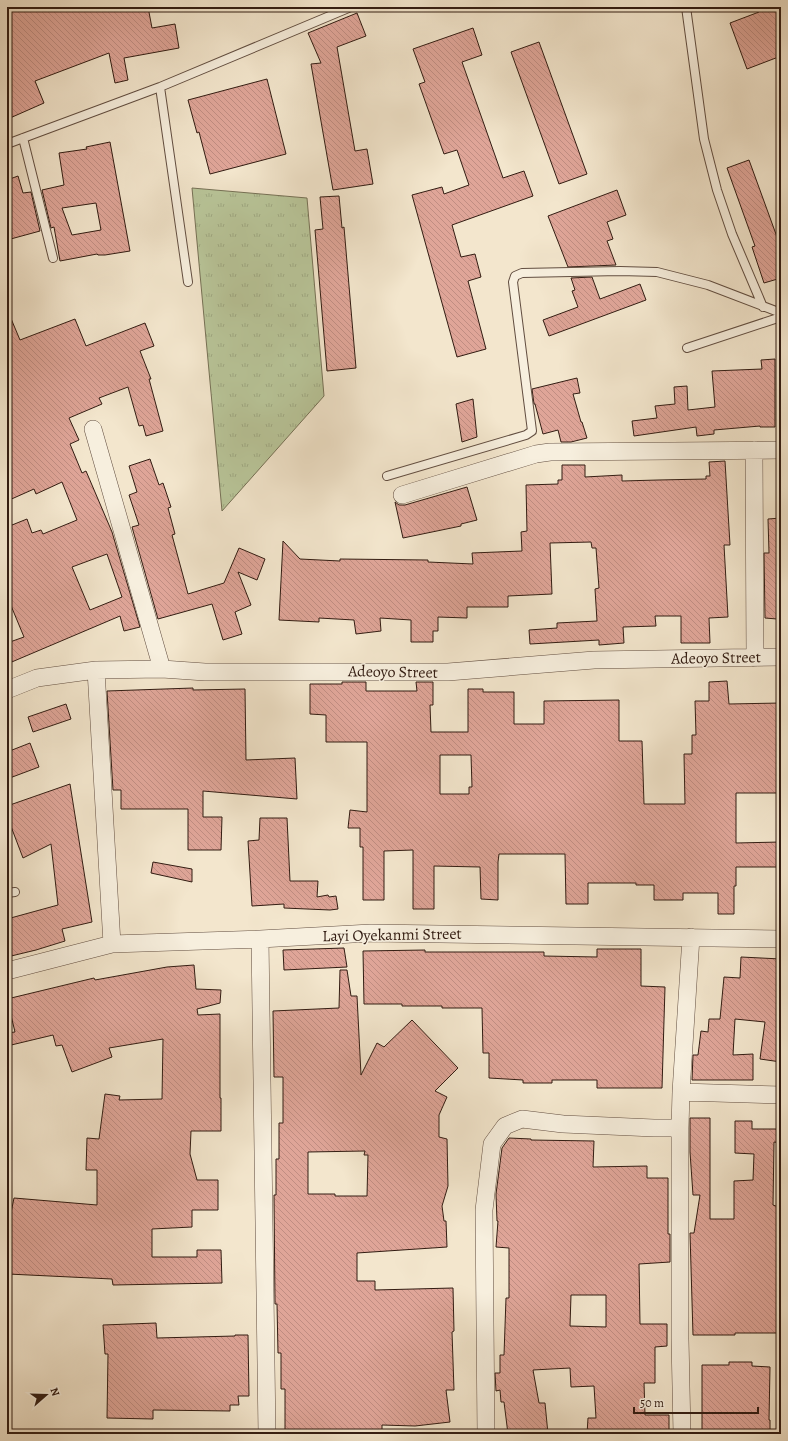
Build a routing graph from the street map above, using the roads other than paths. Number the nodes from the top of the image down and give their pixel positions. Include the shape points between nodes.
1 (351, 7) edge
2 (686, 7) edge
3 (160, 87) junction
4 (23, 138) junction
5 (7, 144) edge
6 (53, 258) dead end
7 (188, 282) dead end
8 (763, 307) junction
9 (781, 313) edge
10 (781, 317) edge
11 (687, 348) dead end
12 (93, 429) dead end
13 (754, 450) junction
14 (781, 450) edge
15 (387, 476) dead end
16 (402, 495) dead end
17 (781, 657) edge
18 (755, 658) junction
19 (162, 669) junction
20 (96, 670) junction
21 (7, 690) edge
22 (691, 937) junction
23 (260, 939) junction
24 (781, 939) edge
25 (112, 944) junction
26 (7, 971) edge
27 (681, 1092) junction
28 (781, 1095) edge
29 (680, 1128) junction
30 (267, 1434) edge
31 (486, 1434) edge
32 (682, 1434) edge

1 - 3 lane
2 - 8 lane via 706,146 732,234
3 - 4 lane
3 - 7 lane
4 - 5 lane
4 - 6 lane
8 - 9 lane
8 - 15 lane via 708,285 656,272 522,273 515,276 513,282 532,431 526,435
10 - 11 lane
12 - 19 street
13 - 14 street
13 - 16 street via 550,452
13 - 18 street
17 - 18 street, Adeoyo Street
18 - 19 street, Adeoyo Street via 594,660 448,672 205,672
19 - 20 street, Adeoyo Street
20 - 21 street, Adeoyo Street via 37,678
20 - 25 street
22 - 23 street, Layi Oyekanmi Street via 371,933
22 - 24 street, Layi Oyekanmi Street
22 - 27 street
23 - 25 street, Layi Oyekanmi Street
23 - 30 street
25 - 26 street, Layi Oyekanmi Street
27 - 28 street
27 - 29 street
29 - 31 street via 522,1120 505,1126 492,1144 484,1210
29 - 32 street

